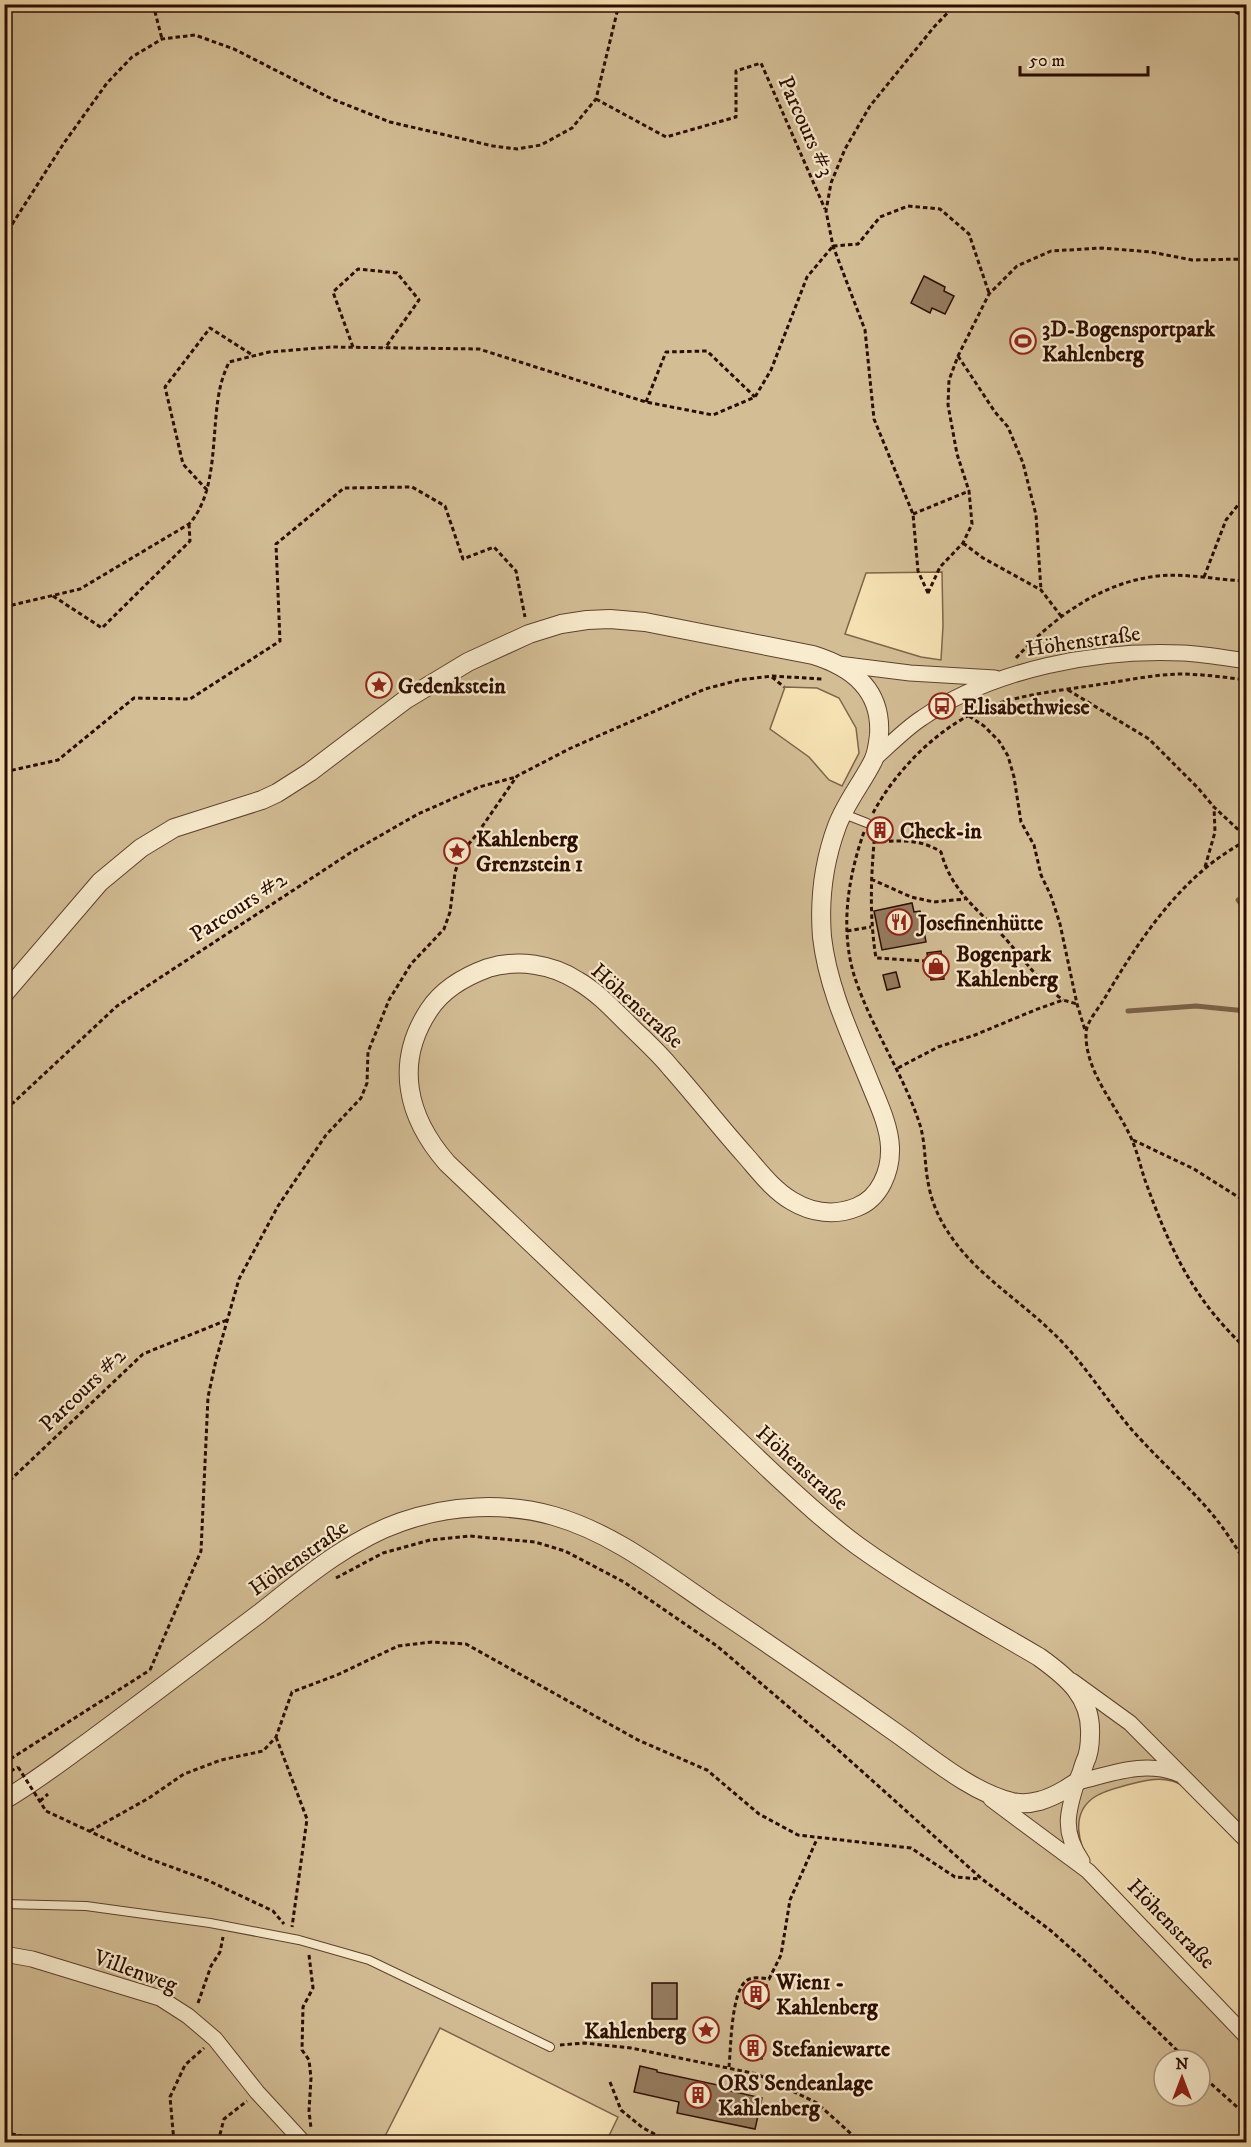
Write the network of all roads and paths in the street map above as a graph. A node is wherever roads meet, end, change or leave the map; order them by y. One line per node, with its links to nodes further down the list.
1 (153, 4): 6 (path)
2 (619, 4): 7 (path)
3 (956, 4): 8 (path)
4 (1222, 4): 5 (path)
5 (1246, 18)
6 (162, 39): 7 (path); 9 (path)
7 (597, 99): 8 (path, Parcours #3)
8 (826, 211): 10 (path)
9 (4, 237)
10 (833, 246): 12 (path); 17 (path); 22 (path)
11 (1246, 259): 12 (path)
12 (989, 294): 16 (path)
13 (353, 347): 14 (path); 14 (path); 15 (path)
14 (385, 348): 18 (path)
15 (254, 356): 19 (path); 19 (path)
16 (958, 356): 20 (path); 27 (path)
17 (755, 397): 18 (path); 18 (path)
18 (646, 402)
19 (207, 490): 23 (path)
20 (969, 491): 22 (path); 24 (path)
21 (1246, 495): 25 (path)
22 (913, 514): 24 (path)
23 (189, 524): 28 (path); 28 (path)
24 (963, 543): 27 (path)
25 (1204, 577): 26 (path); 30 (path)
26 (1246, 582)
27 (1041, 590): 30 (path)
28 (52, 595): 29 (path)
29 (4, 607)
30 (1061, 616): 35 (path)
31 (529, 634): 33 (street, Höhenstraße); 41 (path); 54 (street, Höhenstraße)
32 (1246, 661): 35 (street, Höhenstraße)
33 (838, 664): 34 (path); 35 (street, Höhenstraße); 40 (street, Höhenstraße)
34 (772, 676): 37 (path); 42 (path)
35 (998, 678): 40 (street, Höhenstraße)
36 (1246, 680): 38 (path)
37 (784, 687)
38 (1066, 690): 39 (path); 43 (path)
39 (969, 716): 45 (path); 56 (path)
40 (874, 759): 44 (street, Höhenstraße)
41 (4, 772)
42 (518, 776): 59 (path, Parcours #2); 62 (path)
43 (1214, 807): 46 (path); 48 (path)
44 (842, 813): 45 (lane); 68 (street, Höhenstraße)
45 (867, 824): 47 (path); 52 (path)
46 (1246, 839): 48 (path)
47 (874, 842): 49 (path); 50 (path)
48 (1206, 867): 57 (path)
49 (871, 879): 50 (path); 51 (path)
50 (965, 899): 55 (path)
51 (871, 927): 52 (path); 53 (path)
52 (847, 931): 58 (path)
53 (925, 961)
54 (4, 994)
55 (1063, 1000): 56 (path); 58 (path)
56 (1077, 1004): 57 (path)
57 (1085, 1030): 60 (path)
58 (897, 1068): 65 (path)
59 (4, 1107)
60 (1132, 1140): 61 (path); 63 (path)
61 (1246, 1202)
62 (227, 1320): 64 (path, Parcours #2); 67 (path)
63 (1246, 1349)
64 (4, 1486)
65 (1246, 1563)
66 (330, 1581): 83 (path)
67 (150, 1670): 69 (path); 71 (path)
68 (1059, 1672): 74 (street, Höhenstraße); 75 (street, Höhenstraße)
69 (178, 1675): 73 (street, Höhenstraße); 77 (street, Höhenstraße)
70 (276, 1737): 79 (path); 79 (path); 80 (path)
71 (4, 1763)
72 (4, 1775): 78 (path, bridge)
73 (957, 1775): 75 (street, Höhenstraße); 82 (street, Höhenstraße)
74 (1183, 1776): 75 (street, Höhenstraße); 81 (street, Höhenstraße)
75 (1077, 1782): 82 (street, Höhenstraße)
76 (49, 1793): 78 (path)
77 (4, 1800)
78 (40, 1801): 79 (path, bridge)
79 (90, 1831)
80 (817, 1838): 83 (path); 93 (path)
81 (1246, 1840)
82 (1088, 1871): 89 (street, Höhenstraße)
83 (982, 1879): 92 (path)
84 (4, 1904): 85 (lane)
85 (225, 1926): 86 (lane); 88 (path)
86 (299, 1940): 91 (lane); 99 (path)
87 (4, 1954): 88 (street, Villenweg)
88 (188, 2016): 90 (street, Villenweg)
89 (1246, 2036)
90 (215, 2040): 96 (street, Villenweg); 101 (path)
91 (550, 2047): 93 (path)
92 (1175, 2048)
93 (729, 2067): 104 (path)
94 (610, 2082): 103 (path)
95 (1212, 2084): 97 (path)
96 (257, 2092): 99 (street, Villenweg); 102 (path)
97 (1246, 2115)
98 (4, 2132): 100 (path)
99 (308, 2139)
100 (46, 2142)
101 (174, 2142)
102 (218, 2142)
103 (670, 2142)
104 (860, 2142)

